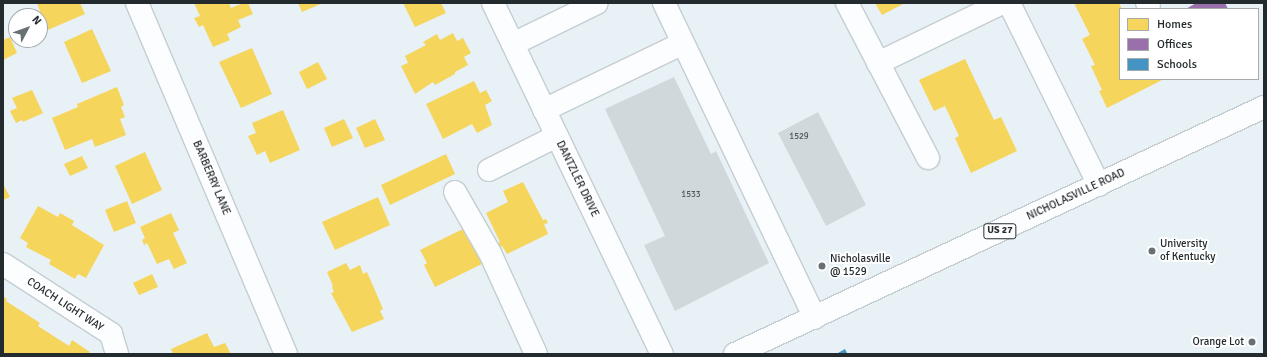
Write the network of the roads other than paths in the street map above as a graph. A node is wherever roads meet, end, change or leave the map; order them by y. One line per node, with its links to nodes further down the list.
1 (137, 3): 22 (street, BARBERRY LANE)
2 (493, 3): 9 (street, DANTZLER DRIVE)
3 (597, 3): 9 (street)
4 (664, 3): 8 (street)
5 (847, 3): 10 (street)
6 (1002, 3): 10 (street)
7 (1010, 3): 16 (street)
8 (683, 43): 12 (street); 19 (street)
9 (513, 44): 12 (street, DANTZLER DRIVE)
10 (878, 63): 14 (street)
11 (1264, 107): 16 (street, NICHOLASVILLE ROAD / US 27)
12 (544, 110): 13 (street, DANTZLER DRIVE)
13 (557, 136): 15 (street); 24 (street, DANTZLER DRIVE)
14 (928, 158)
15 (489, 170)
16 (1099, 185): 19 (street, NICHOLASVILLE ROAD / US 27)
17 (455, 192): 23 (street)
18 (3, 264): 21 (street, COACH LIGHT WAY)
19 (815, 318): 20 (street, NICHOLASVILLE ROAD / US 27)
20 (744, 352)
21 (118, 354)
22 (286, 354)
23 (536, 354)
24 (662, 354)

